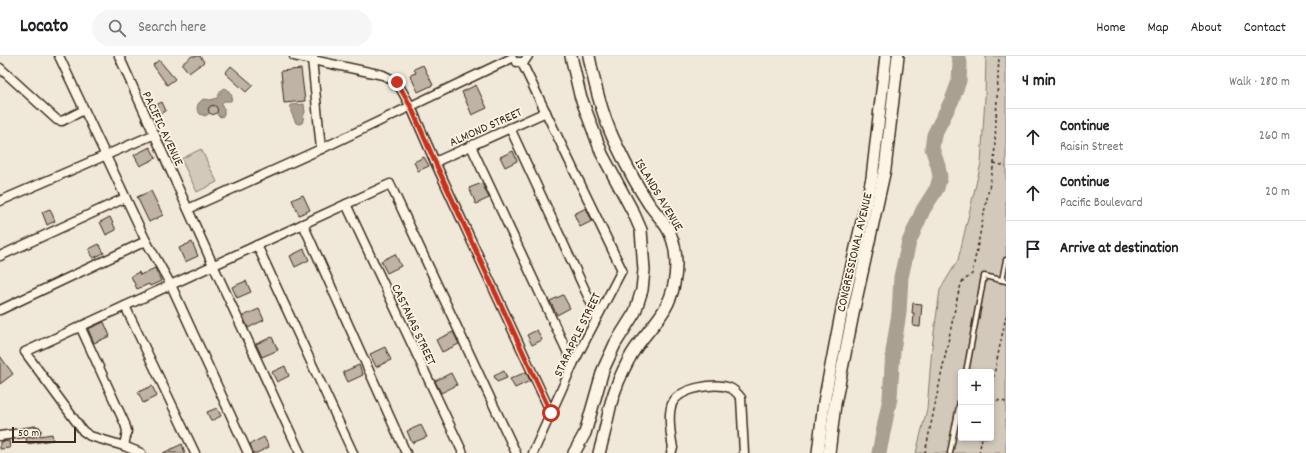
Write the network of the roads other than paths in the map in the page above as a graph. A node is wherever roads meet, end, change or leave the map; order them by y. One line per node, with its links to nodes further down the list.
1 (59, 56): 14 (street)
2 (119, 56): 17 (street, PACIFIC AVENUE)
3 (294, 56): 10 (street)
4 (528, 56): 11 (street)
5 (571, 56): 21 (street)
6 (589, 56): 19 (street, ISLANDS AVENUE)
7 (886, 56): 60 (street, CONGRESSIONAL AVENUE)
8 (898, 56): 61 (street, CONGRESSIONAL AVENUE)
9 (512, 57): 11 (street); 13 (street)
10 (313, 58): 13 (street); 20 (street)
11 (522, 63): 15 (street)
12 (0, 68): 14 (street)
13 (411, 107): 20 (street); 23 (street)
14 (84, 110): 22 (street)
15 (546, 112): 16 (street, ALMOND STREET); 38 (street, STARAPPLE STREET)
16 (510, 128): 18 (street, ALMOND STREET); 38 (street)
17 (155, 134): 22 (street); 27 (street, PACIFIC AVENUE)
18 (471, 146): 23 (street, ALMOND STREET); 40 (street)
19 (617, 147): 21 (street); 57 (street, ISLANDS AVENUE)
20 (321, 149): 27 (street)
21 (602, 154): 56 (street)
22 (106, 155): 24 (street); 25 (street)
23 (435, 162): 43 (street)
24 (125, 197): 29 (street); 31 (street)
25 (0, 201)
26 (346, 204): 28 (street); 53 (street, CASTANAS STREET); 54 (street)
27 (188, 209): 33 (street, PACIFIC AVENUE)
28 (303, 224): 30 (street); 52 (street)
29 (146, 240): 35 (street); 37 (street)
30 (257, 245): 33 (street); 51 (street)
31 (0, 256)
32 (1006, 260): 34 (lane)
33 (213, 265): 35 (street); 50 (street, PACIFIC AVENUE)
34 (1004, 281): 41 (lane)
35 (171, 285): 36 (street); 49 (street)
36 (125, 306): 39 (street); 48 (street)
37 (0, 310)
38 (597, 316): 40 (street, STARAPPLE STREET)
39 (80, 326): 46 (street); 46 (street)
40 (573, 364): 43 (street, STARAPPLE STREET)
41 (967, 369)
42 (959, 405): 62 (lane)
43 (551, 413): 55 (street, STARAPPLE STREET)
44 (36, 431): 45 (street)
45 (0, 436)
46 (124, 446): 47 (street)
47 (141, 453)
48 (195, 453)
49 (248, 453)
50 (300, 453)
51 (353, 453)
52 (406, 453)
53 (463, 453)
54 (516, 453)
55 (533, 453)
56 (574, 453)
57 (599, 453)
58 (671, 453): 59 (street)
59 (744, 453)
60 (818, 453)
61 (829, 453)
62 (950, 453)

